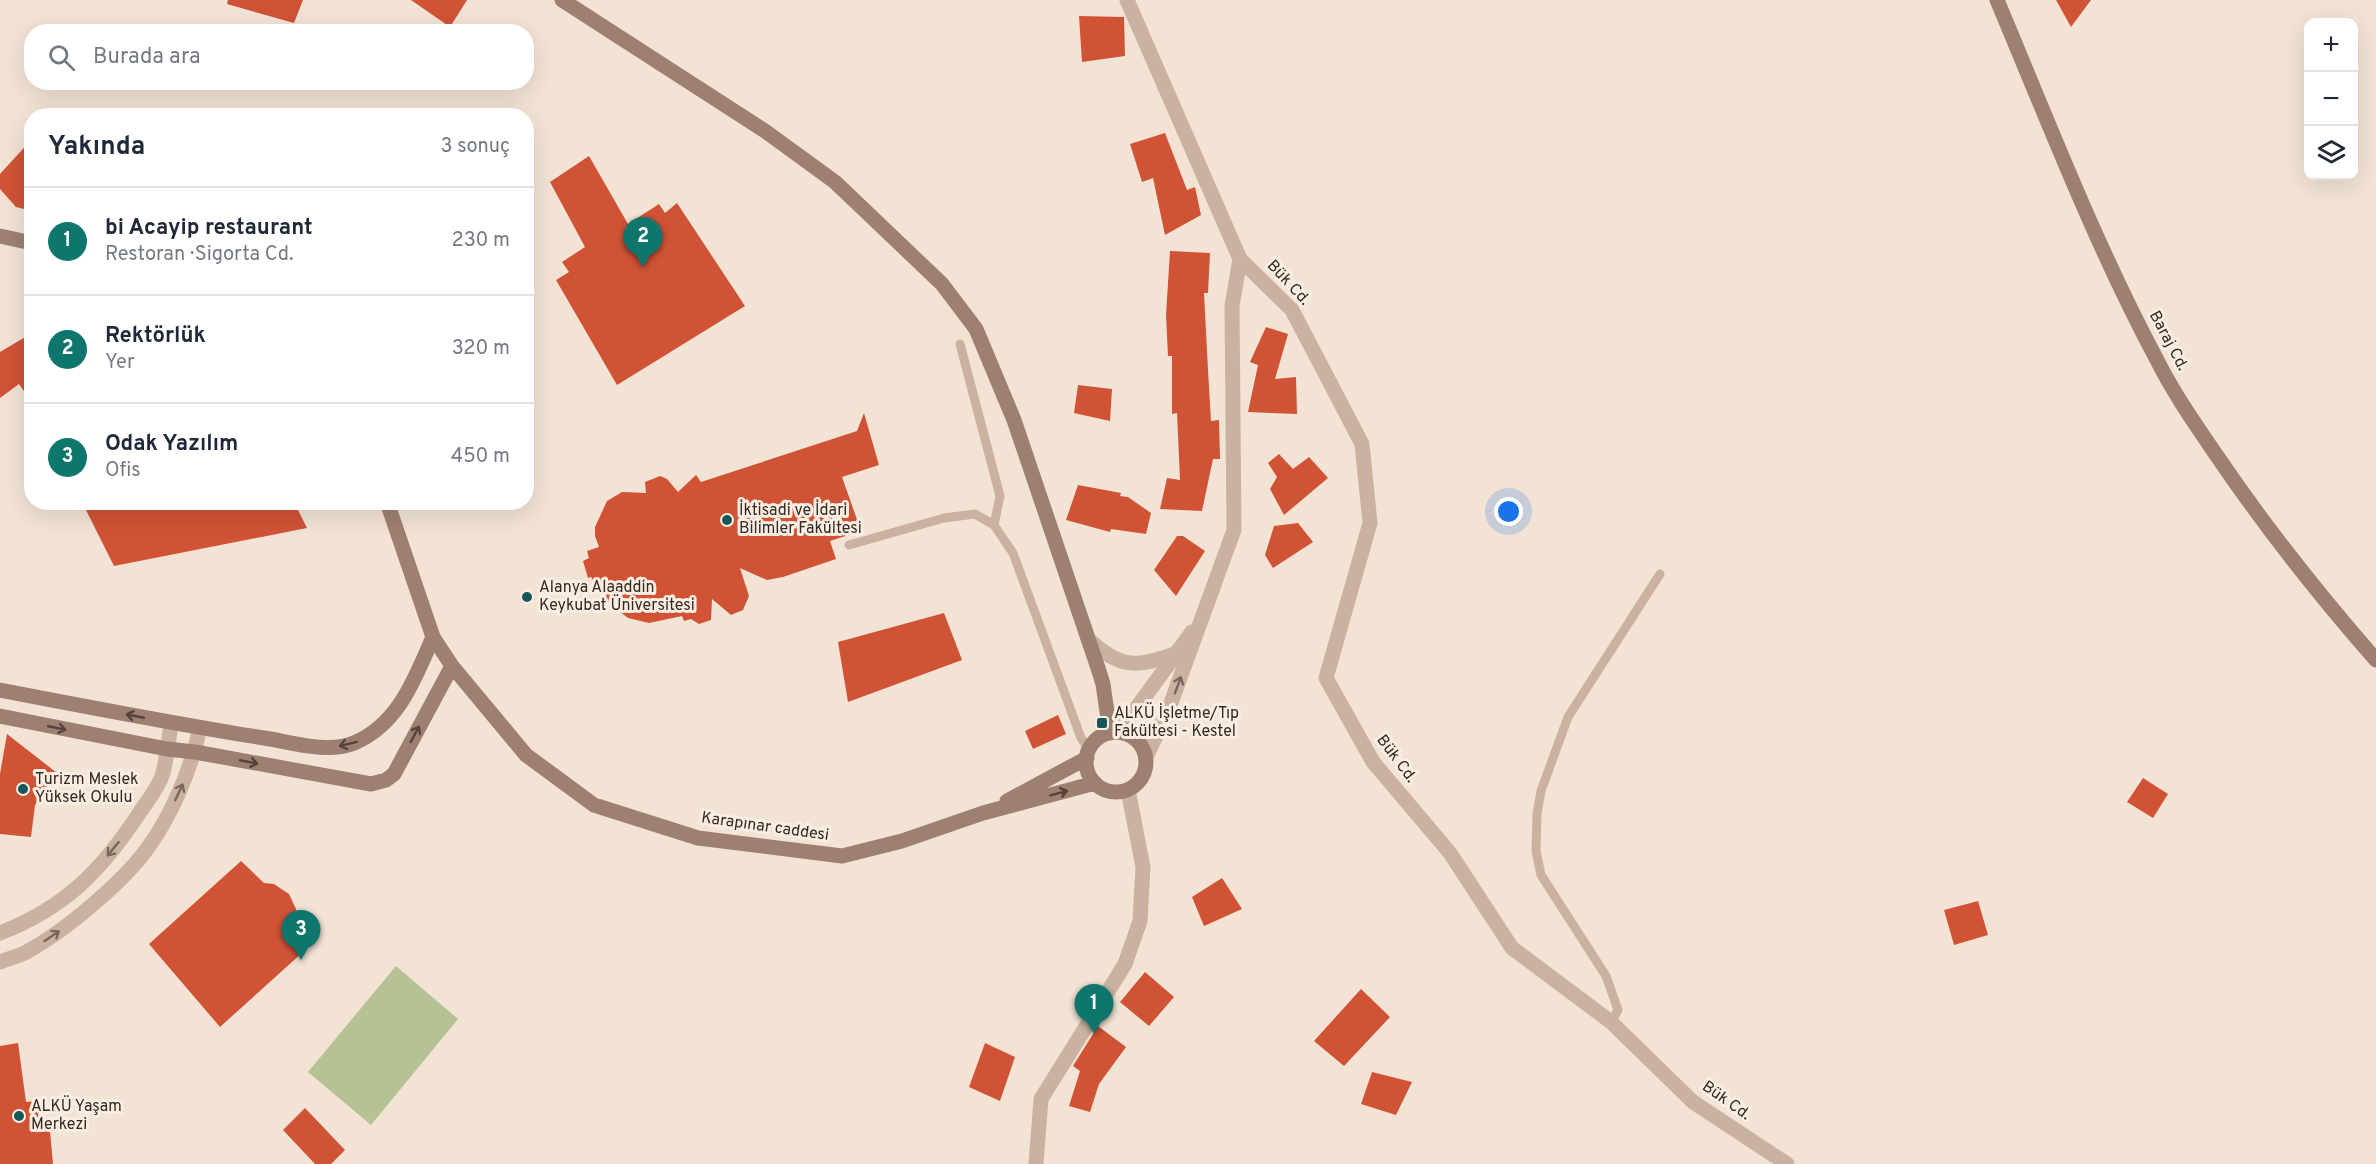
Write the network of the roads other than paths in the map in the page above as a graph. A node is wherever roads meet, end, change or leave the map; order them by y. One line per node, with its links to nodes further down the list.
1 (562, 0): 14 (street)
2 (1127, 0): 6 (street)
3 (1997, 0): 16 (street, Baraj Cd.)
4 (0, 236): 5 (street)
5 (24, 241)
6 (1240, 260): 12 (street); 31 (street, Bük Cd.)
7 (960, 344): 9 (lane)
8 (390, 510): 13 (street, Karapınar caddesi)
9 (994, 525): 10 (lane); 22 (lane)
10 (849, 545)
11 (1660, 574): 31 (lane)
12 (1204, 614): 15 (street); 25 (street, one-way to 12)
13 (433, 637): 17 (street, Karapınar caddesi); 21 (street, one-way to 21)
14 (1088, 639): 15 (street); 22 (street)
15 (1177, 653): 22 (street)
16 (2376, 660)
17 (452, 666): 24 (street, one-way to 17); 28 (street, Karapınar caddesi)
18 (0, 690): 20 (street, one-way to 18)
19 (0, 717): 23 (street, one-way to 23)
20 (171, 723): 21 (street); 23 (street)
21 (200, 728): 24 (street)
22 (1100, 742): 25 (street); 26 (street); 28 (street, Karapınar caddesi)
23 (167, 749): 24 (street); 29 (street, one-way to 29)
24 (195, 752): 30 (street, one-way to 24)
25 (1146, 757): 27 (street)
26 (1095, 783): 27 (street); 28 (street, Karapınar caddesi, one-way to 26)
27 (1128, 790): 32 (street)
28 (983, 813)
29 (0, 933)
30 (0, 962)
31 (1611, 1022): 33 (street, Bük Cd.)
32 (1036, 1164)
33 (1787, 1164)

